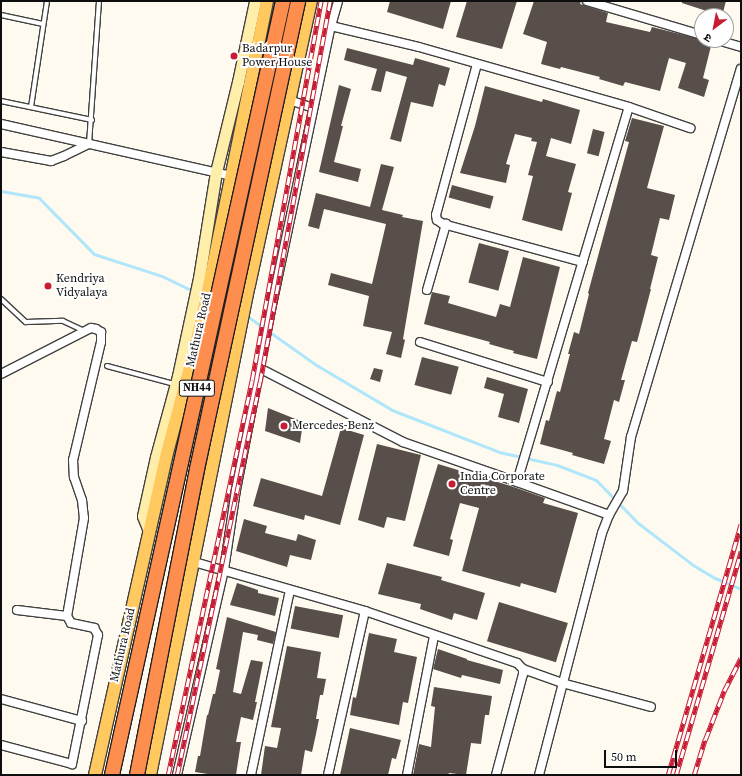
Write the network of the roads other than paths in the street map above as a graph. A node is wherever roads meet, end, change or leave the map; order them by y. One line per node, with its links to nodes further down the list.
1 (46, 1): 11 (lane)
2 (99, 1): 23 (lane)
3 (255, 1): 16 (street)
4 (268, 1): 17 (main road, Mathura Road)
5 (283, 1): 61 (highway, Mathura Road / NH44, bridge)
6 (298, 1): 62 (highway, NH44, bridge)
7 (311, 1): 19 (main road)
8 (338, 1): 12 (street)
9 (587, 1): 13 (street)
10 (1, 15): 11 (lane)
11 (43, 24): 20 (lane)
12 (331, 26): 14 (street); 22 (street)
13 (694, 34)
14 (477, 64): 21 (street); 31 (street)
15 (741, 68): 45 (street)
16 (238, 82): 17 (street); 28 (street)
17 (250, 86): 19 (main road); 29 (main road, Mathura Road)
18 (1, 100): 20 (lane)
19 (289, 100): 22 (street); 32 (main road)
20 (31, 107): 23 (lane)
21 (629, 107): 25 (street); 33 (street)
22 (313, 108): 40 (street)
23 (92, 120): 26 (lane)
24 (1, 124): 26 (street)
25 (690, 128)
26 (89, 144): 27 (street); 28 (street)
27 (1, 152)
28 (216, 172): 29 (street); 36 (street)
29 (232, 176): 30 (main road, Mathura Road)
30 (222, 224): 32 (main road); 36 (main road, Mathura Road)
31 (446, 224): 33 (street); 34 (street)
32 (259, 235): 47 (main road)
33 (583, 262): 42 (street)
34 (427, 290)
35 (1, 299): 37 (lane)
36 (202, 299): 43 (street); 46 (main road, Mathura Road)
37 (85, 331): 41 (street); 52 (street)
38 (420, 342): 42 (street)
39 (107, 366): 43 (lane)
40 (259, 368): 44 (street); 48 (street)
41 (1, 374)
42 (548, 382): 44 (street)
43 (176, 384): 46 (street)
44 (517, 482): 45 (street)
45 (609, 515): 55 (street)
46 (149, 531): 60 (main road, Mathura Road)
47 (194, 562): 48 (street); 63 (main road)
48 (224, 570): 49 (street); 64 (street)
49 (290, 590): 51 (street); 65 (street)
50 (18, 610): 52 (street)
51 (365, 612): 53 (street); 66 (street)
52 (68, 616): 58 (street)
53 (434, 636): 54 (street); 67 (street)
54 (524, 669): 55 (street); 68 (street)
55 (562, 683): 57 (street); 69 (street)
56 (1, 699): 58 (street)
57 (651, 707)
58 (82, 721): 59 (street)
59 (1, 745)
60 (95, 775)
61 (112, 775)
62 (137, 775)
63 (150, 775)
64 (177, 775)
65 (251, 775)
66 (328, 775)
67 (407, 775)
68 (496, 775)
69 (539, 775)

